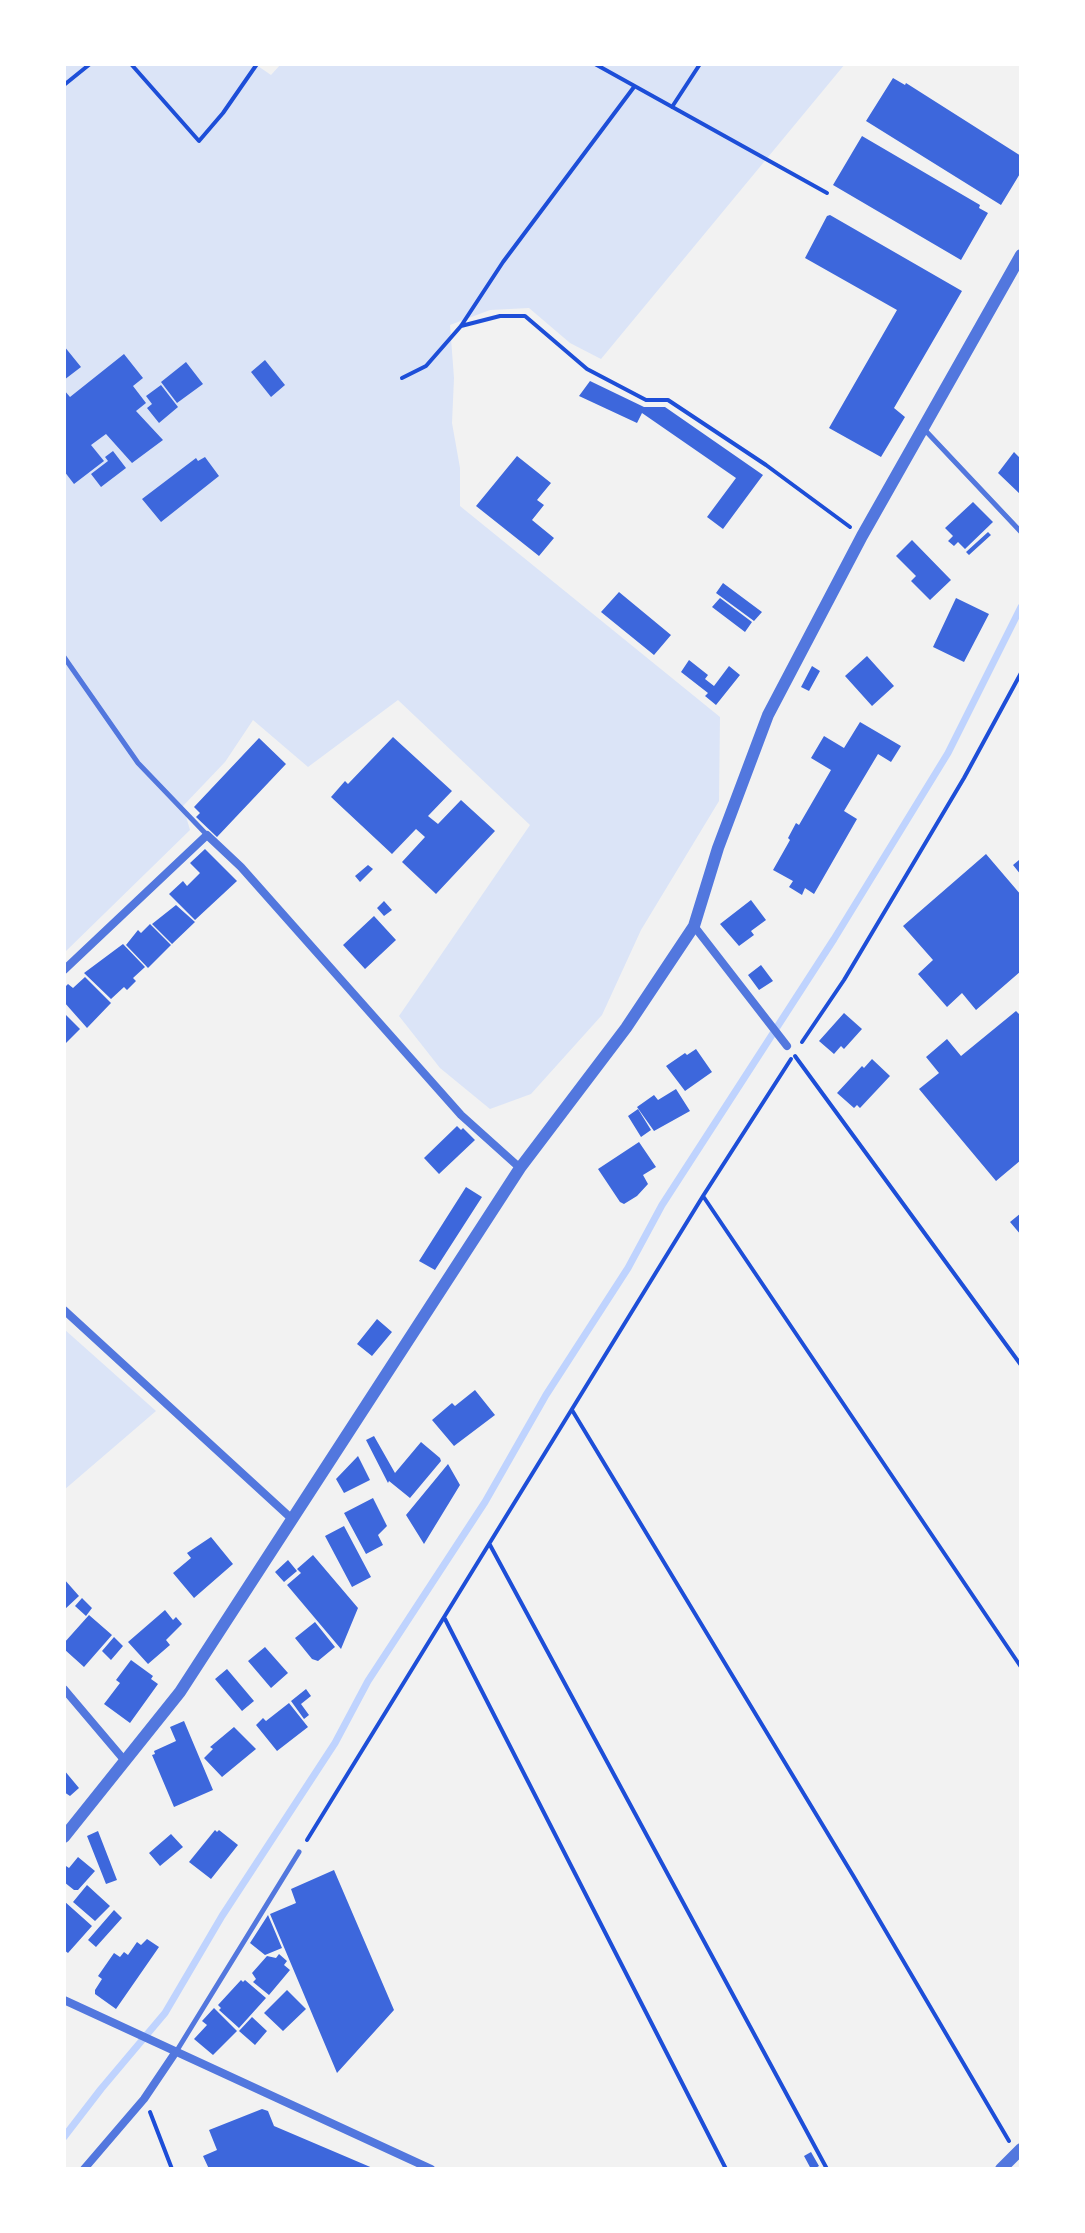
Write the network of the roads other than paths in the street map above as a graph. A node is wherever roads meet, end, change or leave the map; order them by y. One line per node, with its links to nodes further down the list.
1 (1021, 255): 2 (street)
2 (922, 427): 3 (lane); 6 (street)
3 (1021, 532)
4 (64, 657): 5 (lane)
5 (207, 835): 7 (street); 9 (street)
6 (694, 926): 8 (street); 9 (street)
7 (64, 970)
8 (787, 1046)
9 (520, 1168): 11 (street)
10 (64, 1310): 11 (street)
11 (292, 1519): 13 (street)
12 (64, 1689): 13 (street)
13 (125, 1761): 14 (street)
14 (65, 1833)
15 (299, 1852): 17 (lane)
16 (64, 2000): 17 (street)
17 (171, 2051): 19 (street); 20 (street)
18 (1020, 2150): 21 (street)
19 (84, 2169)
20 (431, 2169)
21 (1001, 2169)

